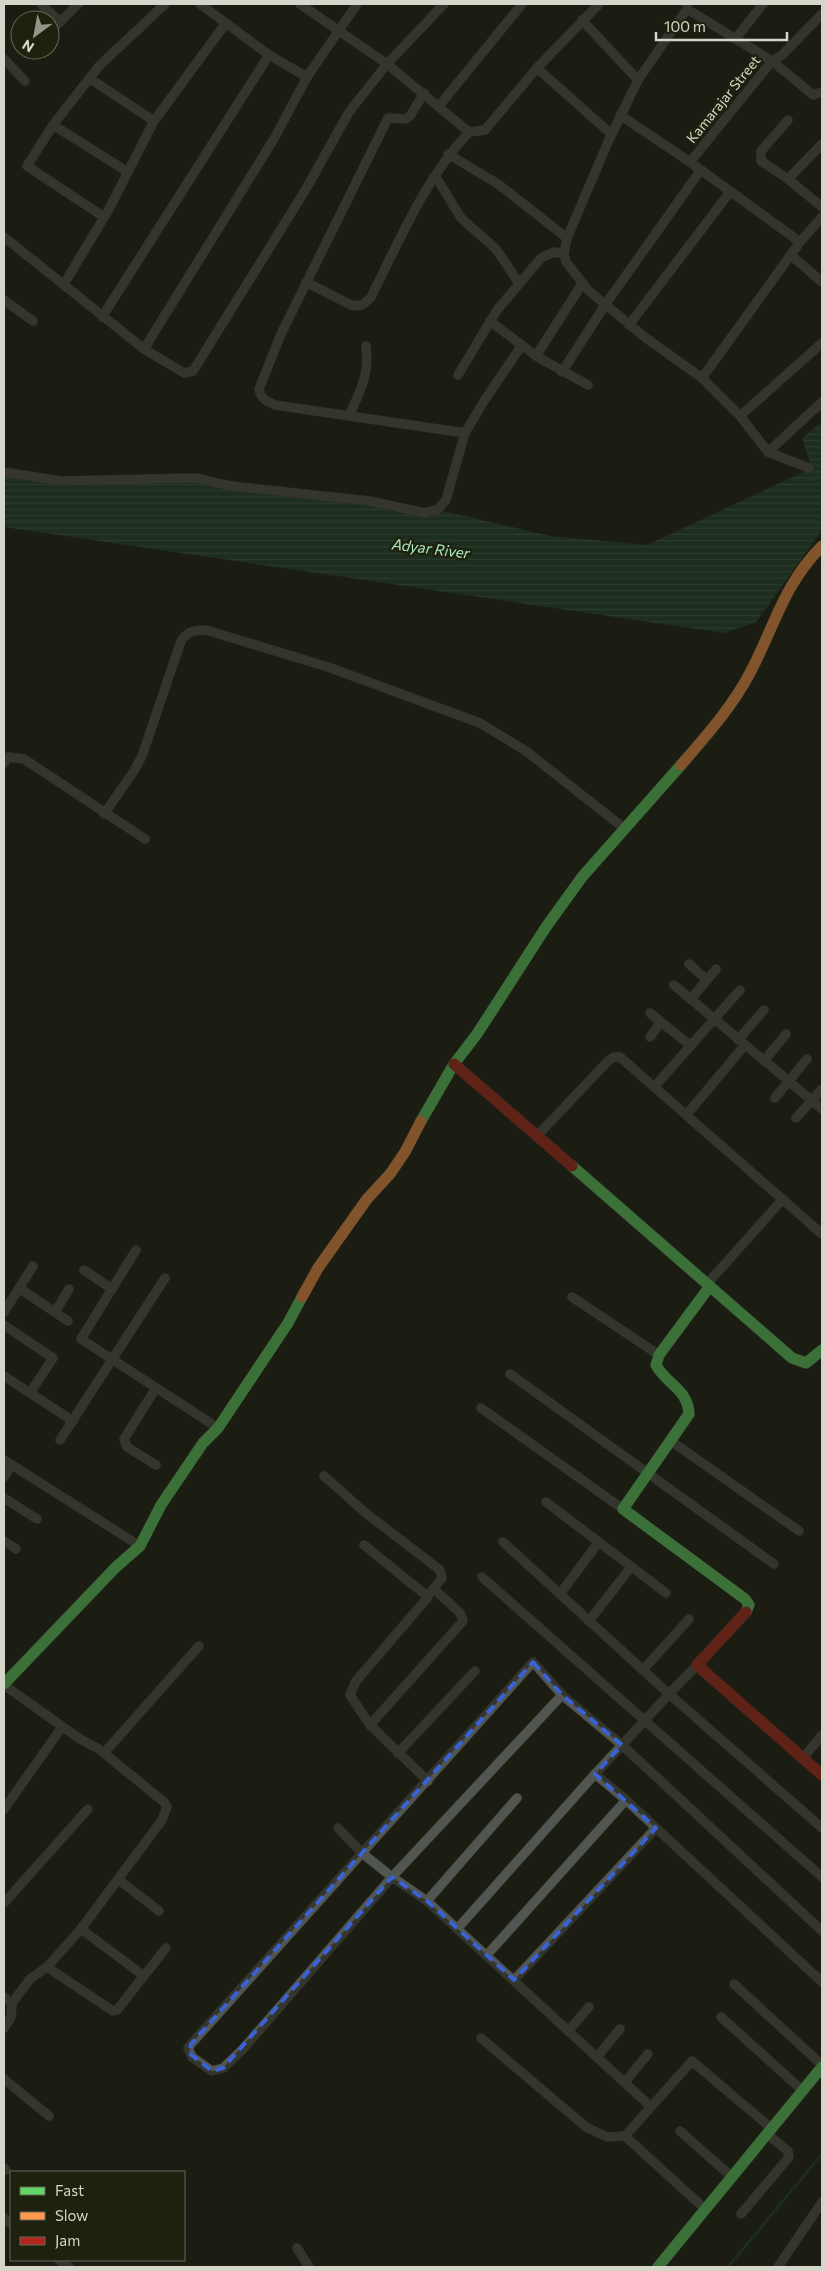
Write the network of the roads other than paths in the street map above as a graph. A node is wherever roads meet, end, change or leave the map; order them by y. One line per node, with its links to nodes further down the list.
1 (78, 4): 13 (street)
2 (166, 4): 23 (street)
3 (200, 4): 14 (street)
4 (300, 4): 15 (street)
5 (357, 4): 15 (street)
6 (444, 4): 20 (street)
7 (522, 4): 28 (street)
8 (599, 4): 12 (street)
9 (763, 4): 16 (street)
10 (687, 6): 16 (street); 24 (street)
11 (822, 14): 19 (street, Kamarajar Street)
12 (582, 20): 21 (street); 24 (street)
13 (60, 22)
14 (226, 23): 17 (street); 31 (street)
15 (338, 31): 20 (street); 22 (street)
16 (736, 38): 19 (street)
17 (269, 55): 22 (street); 60 (street)
18 (4, 58): 25 (street)
19 (772, 61): 26 (street); 37 (street, Kamarajar Street)
20 (387, 64): 27 (street); 67 (street)
21 (537, 68): 33 (street); 34 (street)
22 (307, 77): 67 (street)
23 (88, 78): 31 (street); 32 (street)
24 (638, 80): 29 (street)
25 (25, 82)
26 (822, 92)
27 (424, 93): 28 (street); 53 (street)
28 (439, 106): 33 (street)
29 (620, 115): 34 (street); 37 (street)
30 (788, 120): 41 (street)
31 (154, 121): 39 (street)
32 (53, 125): 39 (street); 44 (street)
33 (469, 132): 36 (street)
34 (611, 134): 49 (street)
35 (822, 144): 41 (street)
36 (448, 154): 40 (street); 49 (street)
37 (690, 162): 38 (street)
38 (700, 170): 42 (street); 59 (street)
39 (128, 172): 44 (street)
40 (436, 177): 53 (street); 55 (street)
41 (788, 179): 43 (street)
42 (730, 192): 50 (street); 63 (street)
43 (822, 207)
44 (104, 217): 56 (street)
45 (822, 217): 46 (street)
46 (815, 225): 47 (street); 50 (street)
47 (822, 232)
48 (4, 237): 56 (street)
49 (567, 238): 51 (street)
50 (800, 242): 52 (street)
51 (564, 254): 55 (street); 57 (street)
52 (792, 256): 54 (street); 71 (street)
53 (306, 282): 74 (street)
54 (822, 282)
55 (519, 283): 62 (street)
56 (64, 284): 60 (street)
57 (582, 284): 59 (street); 68 (street)
58 (4, 300): 61 (street)
59 (605, 305): 63 (street); 69 (street)
60 (102, 316): 67 (street)
61 (33, 321)
62 (490, 321): 65 (street); 70 (street)
63 (630, 325): 71 (street)
64 (822, 344): 75 (street)
65 (522, 345): 68 (street); 76 (street)
66 (366, 346): 74 (street)
67 (144, 350)
68 (536, 356): 69 (street)
69 (562, 372): 72 (street)
70 (458, 375)
71 (702, 378): 75 (street)
72 (588, 385)
73 (822, 402): 77 (street)
74 (349, 416): 76 (street)
75 (740, 416): 77 (street)
76 (465, 433): 79 (street)
77 (768, 452): 78 (street)
78 (809, 468)
79 (4, 472)
80 (822, 546): 83 (street)
81 (4, 763): 82 (street)
82 (104, 814): 83 (street); 84 (street)
83 (625, 829): 101 (street)
84 (145, 839)
85 (689, 964): 87 (street)
86 (716, 969): 87 (street)
87 (707, 980): 90 (street)
88 (674, 985): 90 (street)
89 (740, 990): 93 (street)
90 (690, 999): 93 (street)
91 (764, 1010): 97 (street)
92 (650, 1013): 94 (street)
93 (714, 1019): 97 (street); 98 (street)
94 (662, 1022): 96 (street); 98 (street)
95 (786, 1034): 100 (street)
96 (650, 1037)
97 (741, 1043): 100 (street); 108 (street)
98 (690, 1046): 103 (street)
99 (806, 1058): 102 (street)
100 (764, 1061): 102 (street)
101 (454, 1064): 110 (street); 135 (street)
102 (788, 1082): 105 (street); 106 (street)
103 (655, 1086): 108 (street); 110 (street)
104 (822, 1090): 106 (street)
105 (775, 1098)
106 (812, 1101): 107 (street); 109 (street)
107 (822, 1109)
108 (687, 1114): 111 (street)
109 (796, 1118)
110 (537, 1136): 117 (street)
111 (784, 1199): 112 (street); 117 (street)
112 (822, 1234)
113 (136, 1250): 120 (street)
114 (33, 1266): 118 (street)
115 (84, 1270): 120 (street)
116 (164, 1278): 128 (street)
117 (708, 1285): 126 (street); 127 (street)
118 (19, 1288): 122 (street); 123 (street)
119 (70, 1289): 123 (street)
120 (112, 1289): 128 (street)
121 (572, 1297): 127 (street)
122 (4, 1312)
123 (55, 1312): 124 (street)
124 (68, 1321)
125 (4, 1325): 132 (street)
126 (822, 1350)
127 (659, 1355): 137 (street)
128 (112, 1360): 131 (street); 134 (street)
129 (510, 1374): 140 (street)
130 (4, 1376): 132 (street)
131 (156, 1388): 135 (street); 139 (street)
132 (30, 1393): 134 (street)
133 (481, 1408): 145 (street)
134 (73, 1421): 136 (street)
135 (218, 1428): 152 (street)
136 (60, 1440)
137 (672, 1441): 140 (street); 147 (street)
138 (8, 1462): 142 (street); 152 (street)
139 (156, 1465)
140 (648, 1474): 145 (street); 154 (street)
141 (324, 1476): 157 (street)
142 (4, 1478)
143 (4, 1498): 146 (street)
144 (546, 1502): 150 (street)
145 (623, 1509): 164 (street)
146 (37, 1519)
147 (799, 1531)
148 (4, 1541): 153 (street)
149 (503, 1542): 159 (street)
150 (598, 1543): 155 (street); 159 (street)
151 (364, 1545): 160 (street)
152 (140, 1546): 167 (street)
153 (16, 1548)
154 (774, 1564)
155 (631, 1567): 158 (street); 162 (street)
156 (482, 1577): 170 (street)
157 (434, 1589): 160 (street); 171 (street)
158 (666, 1593)
159 (560, 1594): 162 (street)
160 (428, 1597): 171 (street)
161 (689, 1619): 165 (street)
162 (589, 1621): 165 (street)
163 (199, 1646): 175 (street)
164 (697, 1665): 168 (street); 177 (street)
165 (643, 1670): 168 (street)
166 (475, 1671): 176 (street)
167 (4, 1685): 172 (street)
168 (669, 1694): 170 (street); 187 (street)
169 (562, 1695): 174 (street); 180 (street); 189 (street)
170 (644, 1720): 174 (street); 190 (street)
171 (370, 1726): 176 (street)
172 (62, 1727): 175 (street); 183 (street)
173 (822, 1735): 177 (street)
174 (622, 1745): 178 (street); 197 (street)
175 (104, 1753): 191 (street)
176 (398, 1753): 180 (street)
177 (803, 1758): 179 (street)
178 (595, 1774): 182 (street); 196 (street)
179 (822, 1775)
180 (428, 1781): 188 (street)
181 (517, 1798): 192 (street)
182 (626, 1800): 186 (street); 199 (street)
183 (4, 1809)
184 (88, 1809): 193 (street)
185 (338, 1828): 188 (street)
186 (656, 1828): 202 (street); 203 (street)
187 (822, 1828)
188 (362, 1853): 189 (street); 189 (street)
189 (392, 1877): 192 (street)
190 (822, 1877)
191 (118, 1879): 194 (street); 195 (street)
192 (427, 1901): 196 (street)
193 (4, 1902)
194 (159, 1911)
195 (81, 1929): 200 (street); 201 (street)
196 (457, 1929): 199 (street)
197 (822, 1931)
198 (166, 1948): 201 (street)
199 (486, 1956): 202 (street)
200 (47, 1967): 201 (street); 206 (street)
201 (144, 1976)
202 (514, 1980): 211 (street)
203 (822, 1982)
204 (734, 1984): 215 (street)
205 (4, 1997): 206 (street)
206 (12, 2003): 209 (street)
207 (589, 2007): 211 (street)
208 (720, 2017): 218 (street)
209 (4, 2028)
210 (620, 2029): 214 (street)
211 (568, 2030): 214 (street)
212 (481, 2038): 223 (street)
213 (648, 2054): 217 (street)
214 (597, 2057): 217 (street)
215 (822, 2066): 218 (street)
216 (4, 2079): 220 (street)
217 (625, 2082): 219 (street)
218 (802, 2091): 221 (street)
219 (650, 2106): 221 (street); 223 (street)
220 (49, 2116)
221 (769, 2131): 224 (street); 227 (street)
222 (680, 2132): 224 (street)
223 (625, 2136): 226 (street)
224 (732, 2177): 226 (street)
225 (822, 2202): 231 (street)
226 (706, 2209): 230 (street)
227 (741, 2214)
228 (297, 2248): 229 (street)
229 (309, 2267)
230 (658, 2267)
231 (778, 2267)

